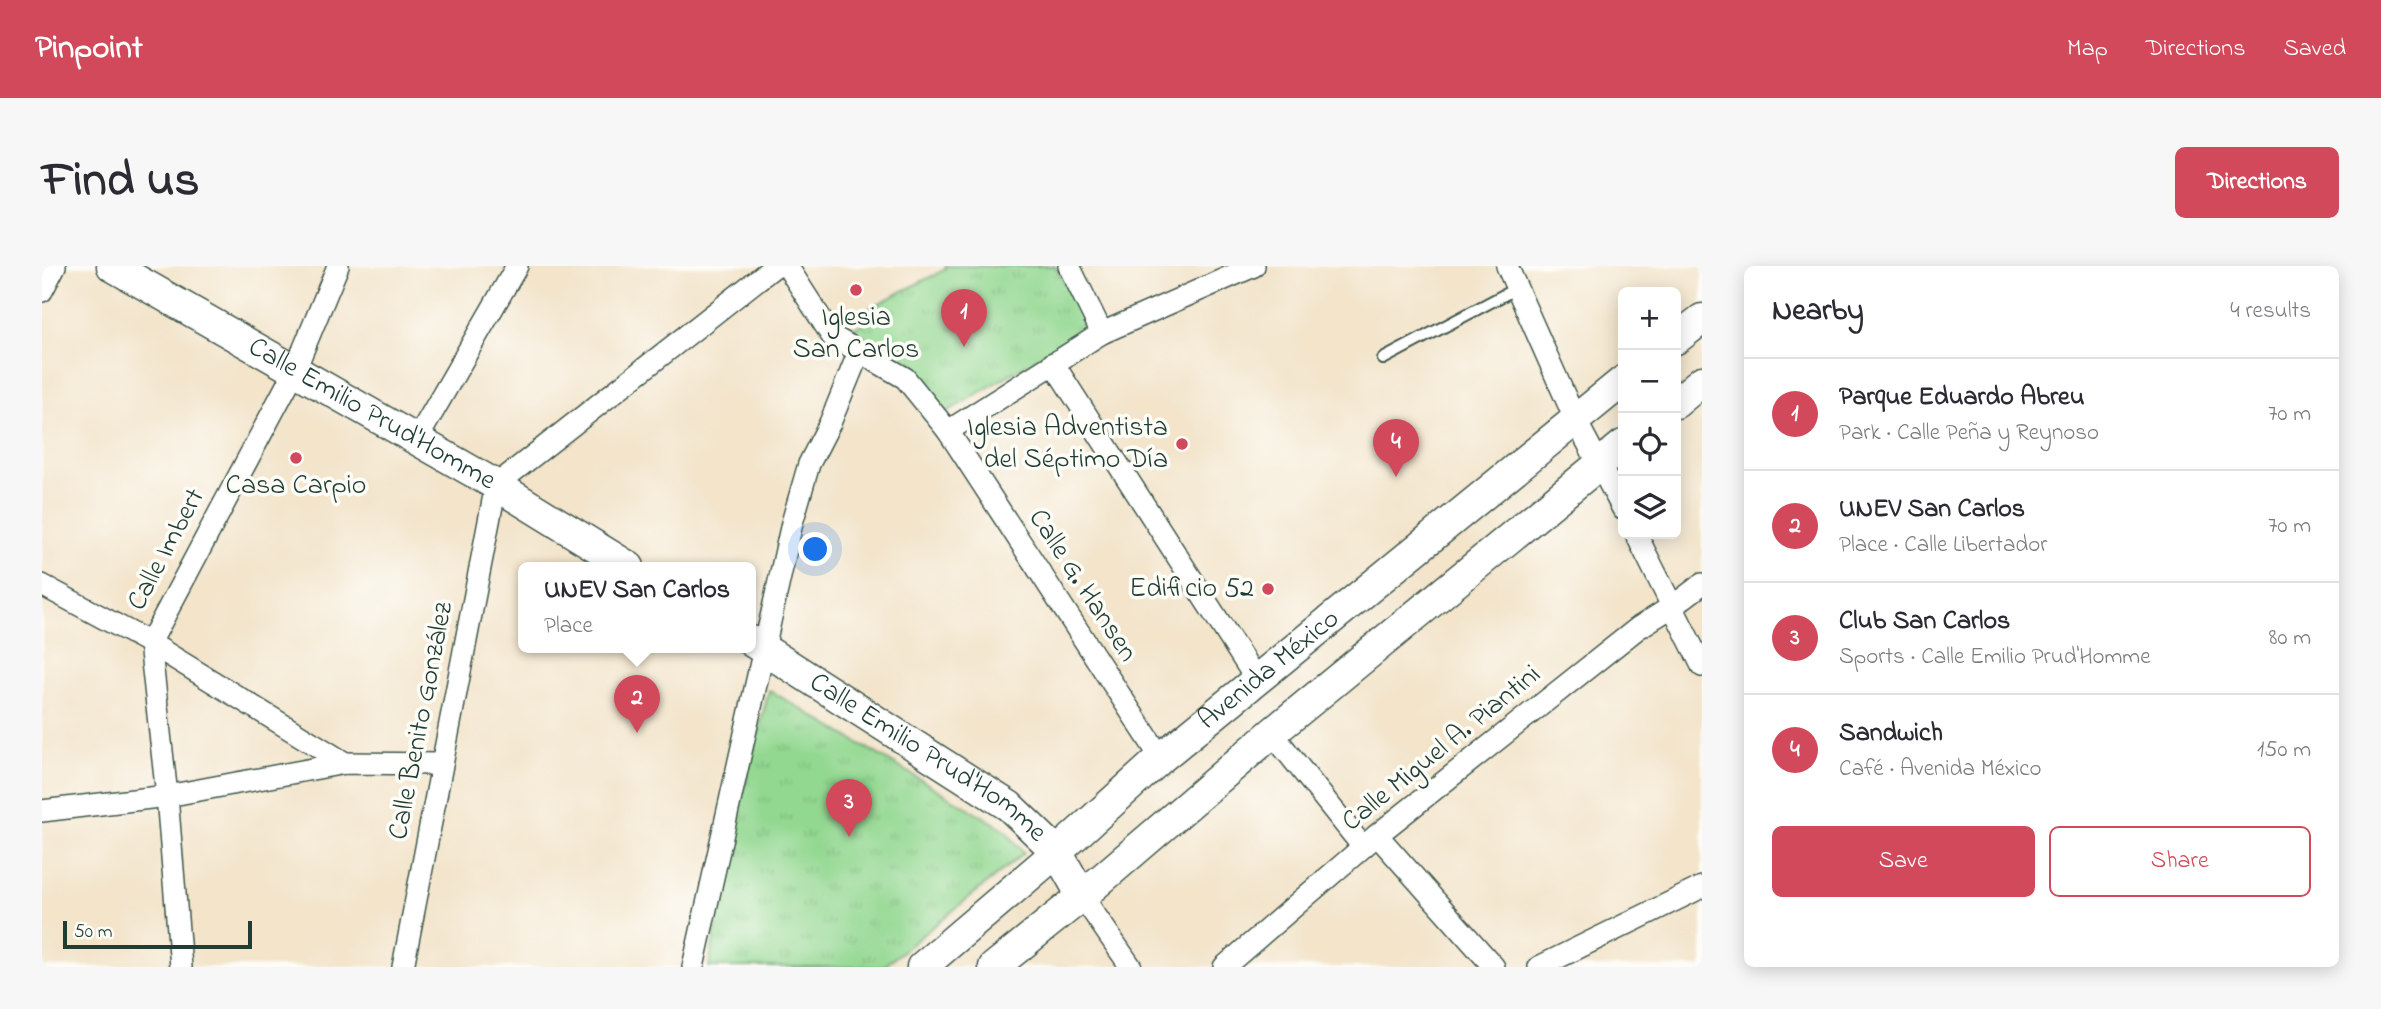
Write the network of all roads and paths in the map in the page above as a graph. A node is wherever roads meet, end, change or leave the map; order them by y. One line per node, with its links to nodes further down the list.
1 (55, 266): 11 (street)
2 (112, 266): 18 (main road, Calle Emilio Prud'Homme)
3 (338, 266): 18 (street, Calle Imbert)
4 (517, 266): 24 (street)
5 (775, 266): 27 (street)
6 (787, 266): 15 (street, Calle G. Hansen)
7 (1069, 266): 13 (street)
8 (1254, 266): 13 (street)
9 (1507, 266): 10 (street)
10 (1517, 288): 16 (lane); 22 (street)
11 (42, 291)
12 (1702, 318): 14 (main road)
13 (1102, 333): 17 (street)
14 (1681, 335)
15 (859, 352): 23 (street, Calle G. Hansen); 35 (street)
16 (1383, 359)
17 (1054, 363): 23 (street); 38 (street)
18 (294, 372): 24 (main road, Calle Emilio Prud'Homme); 34 (street, Calle Imbert)
19 (1702, 381): 21 (main road)
20 (1618, 385): 22 (main road, Avenida México)
21 (1681, 398)
22 (1575, 419): 26 (street); 38 (main road, Avenida México)
23 (948, 431): 40 (street, Calle G. Hansen)
24 (416, 441): 27 (main road, Calle Emilio Prud'Homme)
25 (1618, 449): 26 (main road, Avenida México)
26 (1600, 464): 28 (street); 39 (main road, Avenida México)
27 (496, 485): 30 (main road, Calle Emilio Prud'Homme); 42 (street, Calle Benito González)
28 (1618, 499)
29 (1639, 539): 33 (street)
30 (621, 562)
31 (1702, 584): 33 (street, Calle Miguel A. Piantini)
32 (42, 585): 34 (street)
33 (1674, 606): 37 (street); 45 (street, Calle Miguel A. Piantini)
34 (150, 643): 41 (street); 43 (street, Calle Imbert)
35 (757, 645): 46 (main road, Calle Emilio Prud'Homme)
36 (755, 653): 51 (street)
37 (1702, 666)
38 (1256, 679): 40 (main road, Avenida México)
39 (1272, 733): 45 (street); 48 (main road, Avenida México)
40 (1161, 758): 46 (main road, Avenida México)
41 (345, 763): 42 (street); 43 (street)
42 (442, 764): 50 (street, Calle Benito González)
43 (167, 796): 44 (street); 49 (street, Calle Imbert)
44 (42, 811)
45 (1370, 841): 55 (street, Calle Miguel A. Piantini); 56 (street)
46 (1057, 852): 48 (main road, Calle Emilio Prud'Homme); 52 (main road, Avenida México)
47 (1702, 887): 57 (street)
48 (1082, 896): 53 (main road, Avenida México); 54 (street)
49 (181, 967)
50 (403, 967)
51 (692, 967)
52 (922, 967)
53 (994, 967)
54 (1131, 967)
55 (1224, 967)
56 (1494, 967)
57 (1539, 967)

